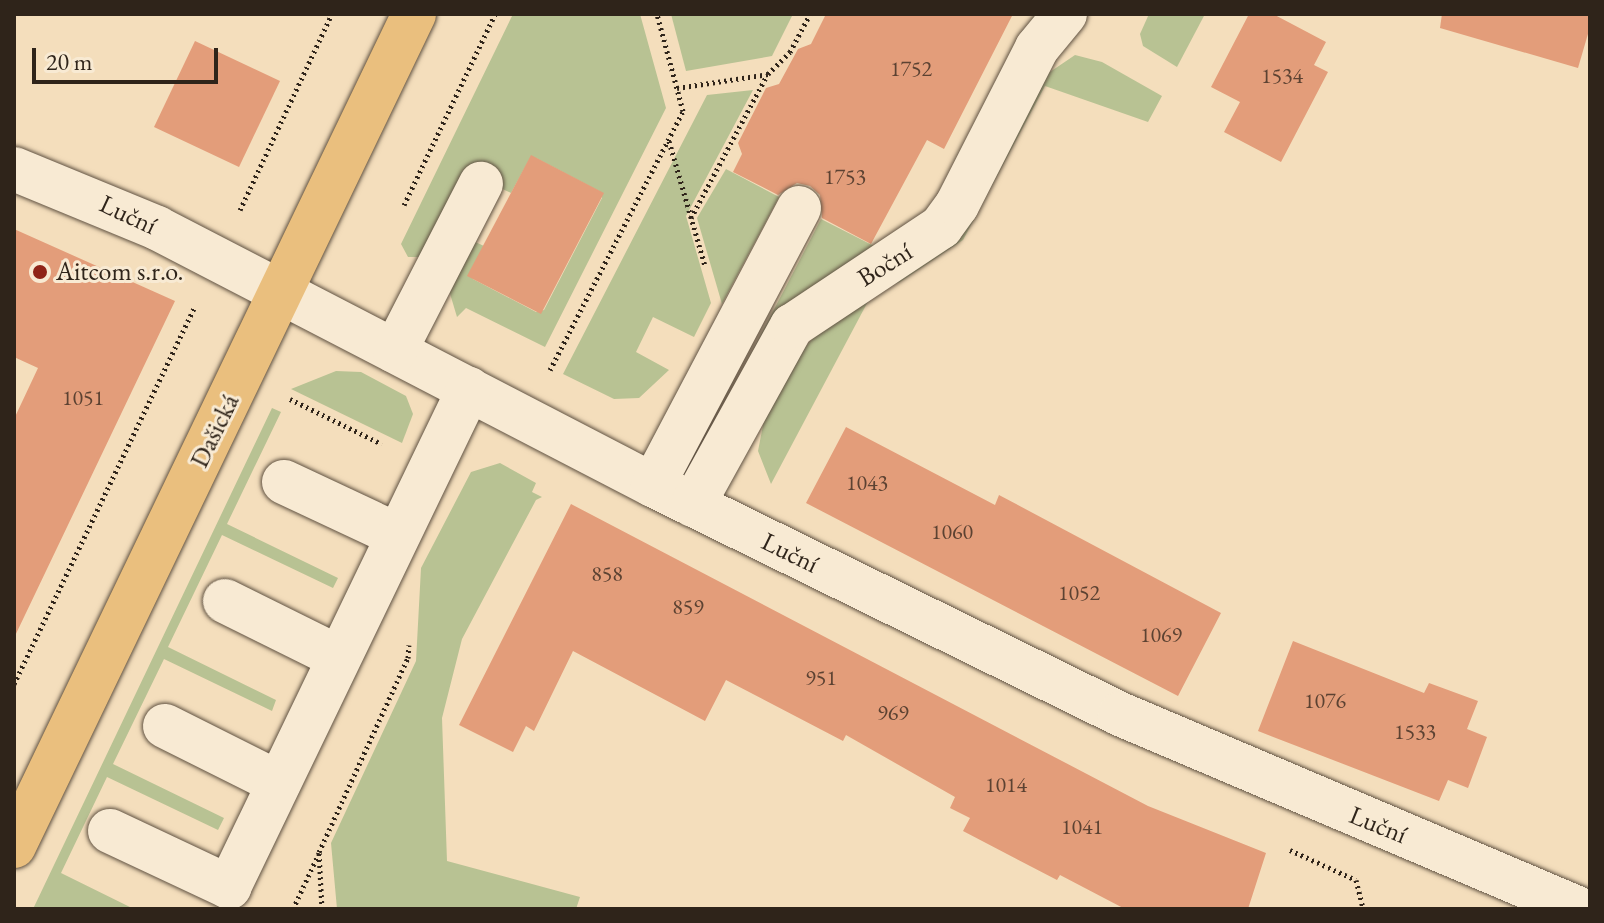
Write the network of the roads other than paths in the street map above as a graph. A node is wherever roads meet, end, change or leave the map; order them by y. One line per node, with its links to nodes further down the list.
1 (414, 14): 6 (main road, Dašická)
2 (1065, 14): 11 (street, Boční)
3 (14, 169): 6 (street, Luční)
4 (481, 184): 7 (street)
5 (799, 208): 10 (street)
6 (283, 292): 7 (street, Luční); 18 (main road, Dašická)
7 (395, 351): 8 (street, Luční)
8 (469, 389): 10 (street, Luční); 12 (street)
9 (284, 482): 12 (street)
10 (653, 485): 11 (street, Luční)
11 (693, 505): 19 (street, Luční)
12 (397, 535): 14 (street)
13 (225, 601): 14 (street)
14 (338, 657): 16 (street)
15 (165, 726): 16 (street)
16 (279, 783): 17 (street)
17 (110, 831)
18 (14, 846)
19 (1580, 909)

